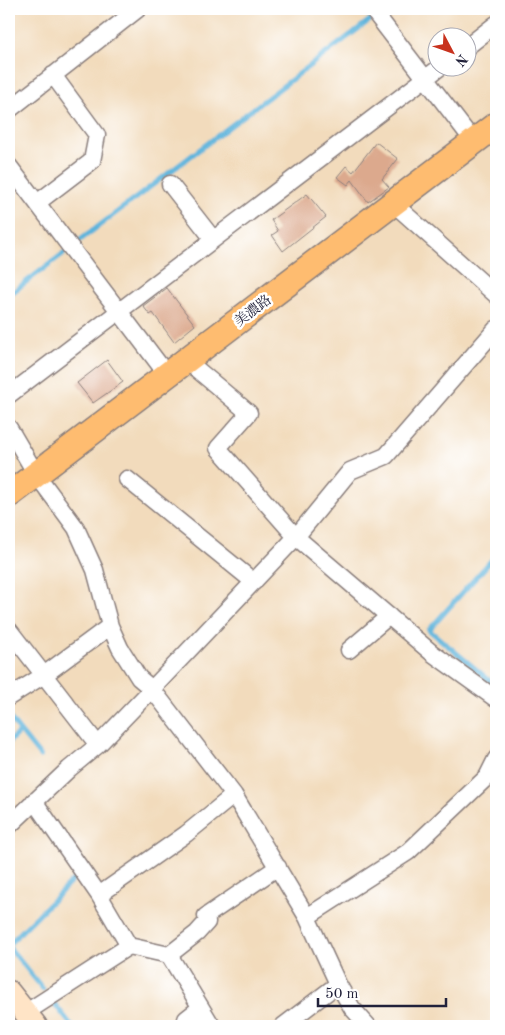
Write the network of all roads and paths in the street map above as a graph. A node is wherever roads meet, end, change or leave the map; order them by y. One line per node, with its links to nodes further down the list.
1 (138, 9): 5 (street)
2 (372, 9): 7 (street)
3 (496, 24): 4 (street)
4 (478, 38)
5 (53, 75): 8 (street); 13 (street)
6 (428, 76): 7 (street)
7 (425, 78): 10 (street); 15 (street)
8 (9, 110)
9 (496, 125): 10 (main road, 美濃路)
10 (474, 142): 14 (main road, 美濃路)
11 (9, 166): 13 (street)
12 (170, 184): 15 (street)
13 (37, 203): 17 (street)
14 (394, 204): 16 (street); 19 (main road, 美濃路)
15 (212, 239): 17 (street)
16 (496, 295)
17 (118, 311): 20 (street); 21 (street)
18 (496, 329): 26 (street)
19 (187, 361): 20 (main road, 美濃路); 26 (street)
20 (168, 376): 23 (main road, 美濃路)
21 (9, 395)
22 (9, 428): 23 (street)
23 (36, 474): 25 (main road, 美濃路); 29 (street)
24 (127, 479): 27 (street)
25 (9, 495)
26 (296, 537): 27 (street); 28 (street)
27 (254, 582): 33 (street)
28 (389, 616): 31 (street); 35 (street)
29 (110, 626): 32 (street); 33 (street)
30 (9, 630): 32 (street)
31 (349, 650)
32 (44, 675): 34 (street); 36 (street)
33 (152, 689): 36 (street); 38 (street)
34 (9, 697)
35 (496, 699)
36 (98, 745): 39 (street)
37 (496, 759): 43 (street)
38 (234, 795): 41 (street); 42 (street)
39 (34, 801): 40 (street); 42 (street)
40 (9, 826)
41 (278, 867): 43 (street); 45 (street)
42 (99, 895): 44 (street)
43 (307, 917): 46 (street)
44 (129, 946): 45 (street); 49 (street)
45 (169, 955): 48 (street)
46 (338, 984): 51 (street); 53 (street)
47 (9, 992): 49 (main road)
48 (200, 1008): 50 (street); 52 (street)
49 (31, 1019)
50 (186, 1019)
51 (365, 1025)
52 (212, 1026)
53 (283, 1026)

